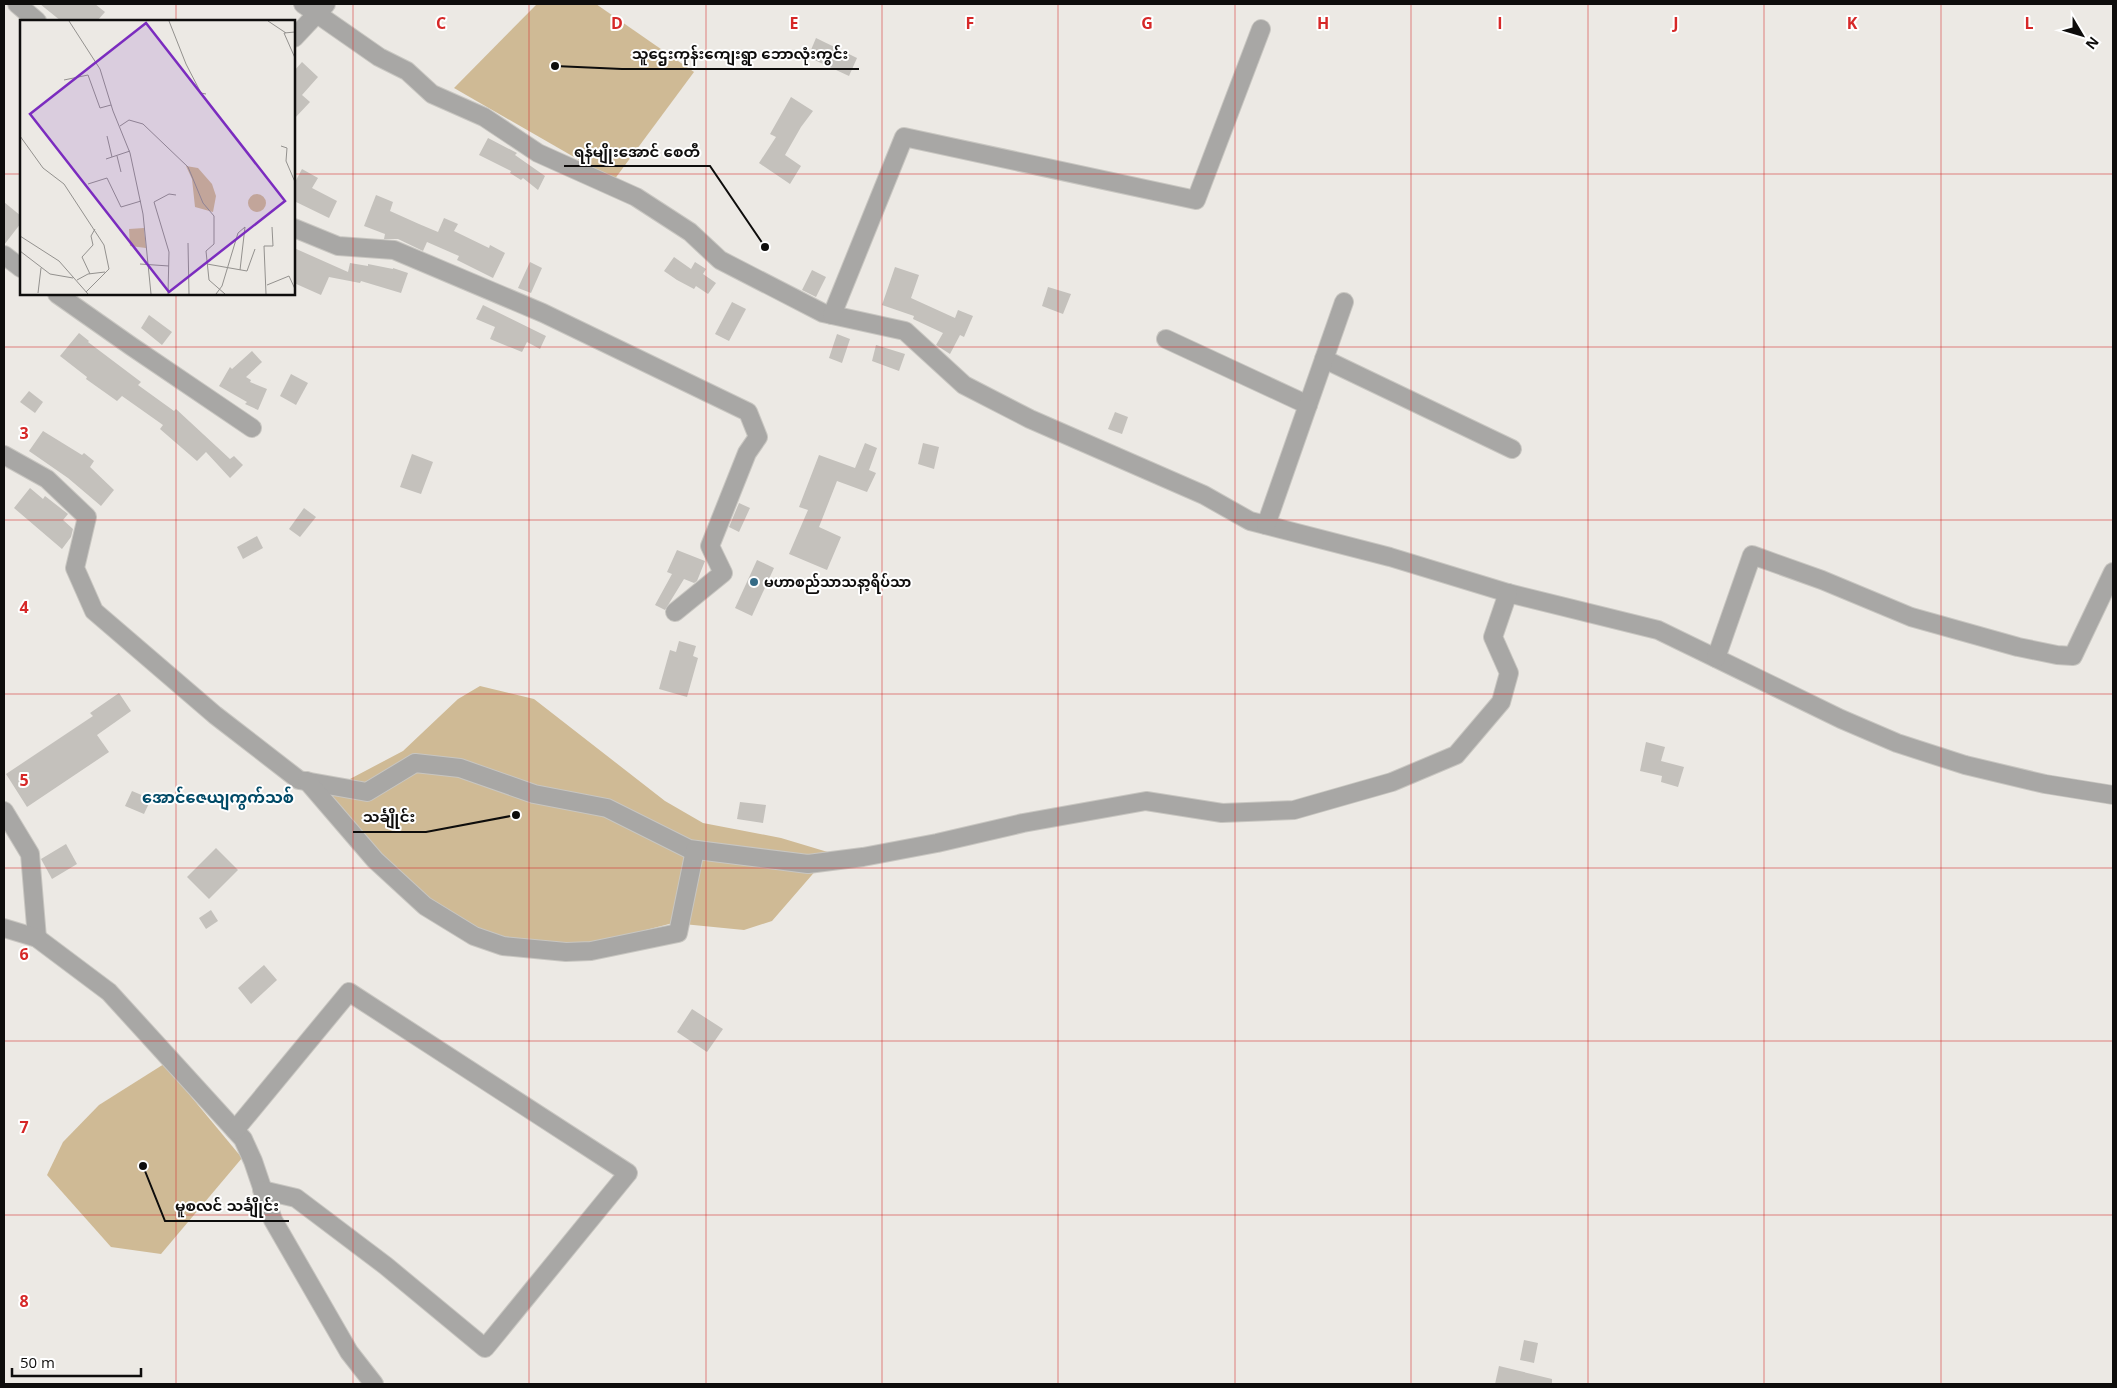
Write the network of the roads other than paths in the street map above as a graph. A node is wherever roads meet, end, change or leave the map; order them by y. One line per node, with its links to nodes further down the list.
1 (17, 4): 3 (street)
2 (315, 7): 5 (street); 11 (street)
3 (36, 20)
4 (1261, 29): 11 (street)
5 (295, 37)
6 (295, 228): 21 (street)
7 (4, 256): 8 (street)
8 (20, 267)
9 (58, 295): 15 (street)
10 (1344, 302): 13 (street)
11 (832, 315): 18 (street)
12 (1166, 338): 14 (street)
13 (1324, 359): 14 (street); 16 (street)
14 (1308, 405): 18 (street)
15 (252, 428)
16 (1512, 449)
17 (4, 455): 23 (street)
18 (1266, 525): 20 (street)
19 (2113, 572): 22 (street)
20 (1508, 593): 22 (street); 26 (street)
21 (675, 612)
22 (1716, 658): 24 (street)
23 (306, 781): 26 (street); 26 (street)
24 (2113, 795)
25 (4, 811): 28 (street)
26 (695, 850)
27 (4, 928): 28 (street)
28 (38, 938): 29 (street)
29 (235, 1130): 30 (street); 30 (street)
30 (262, 1190): 31 (street)
31 (374, 1384)

